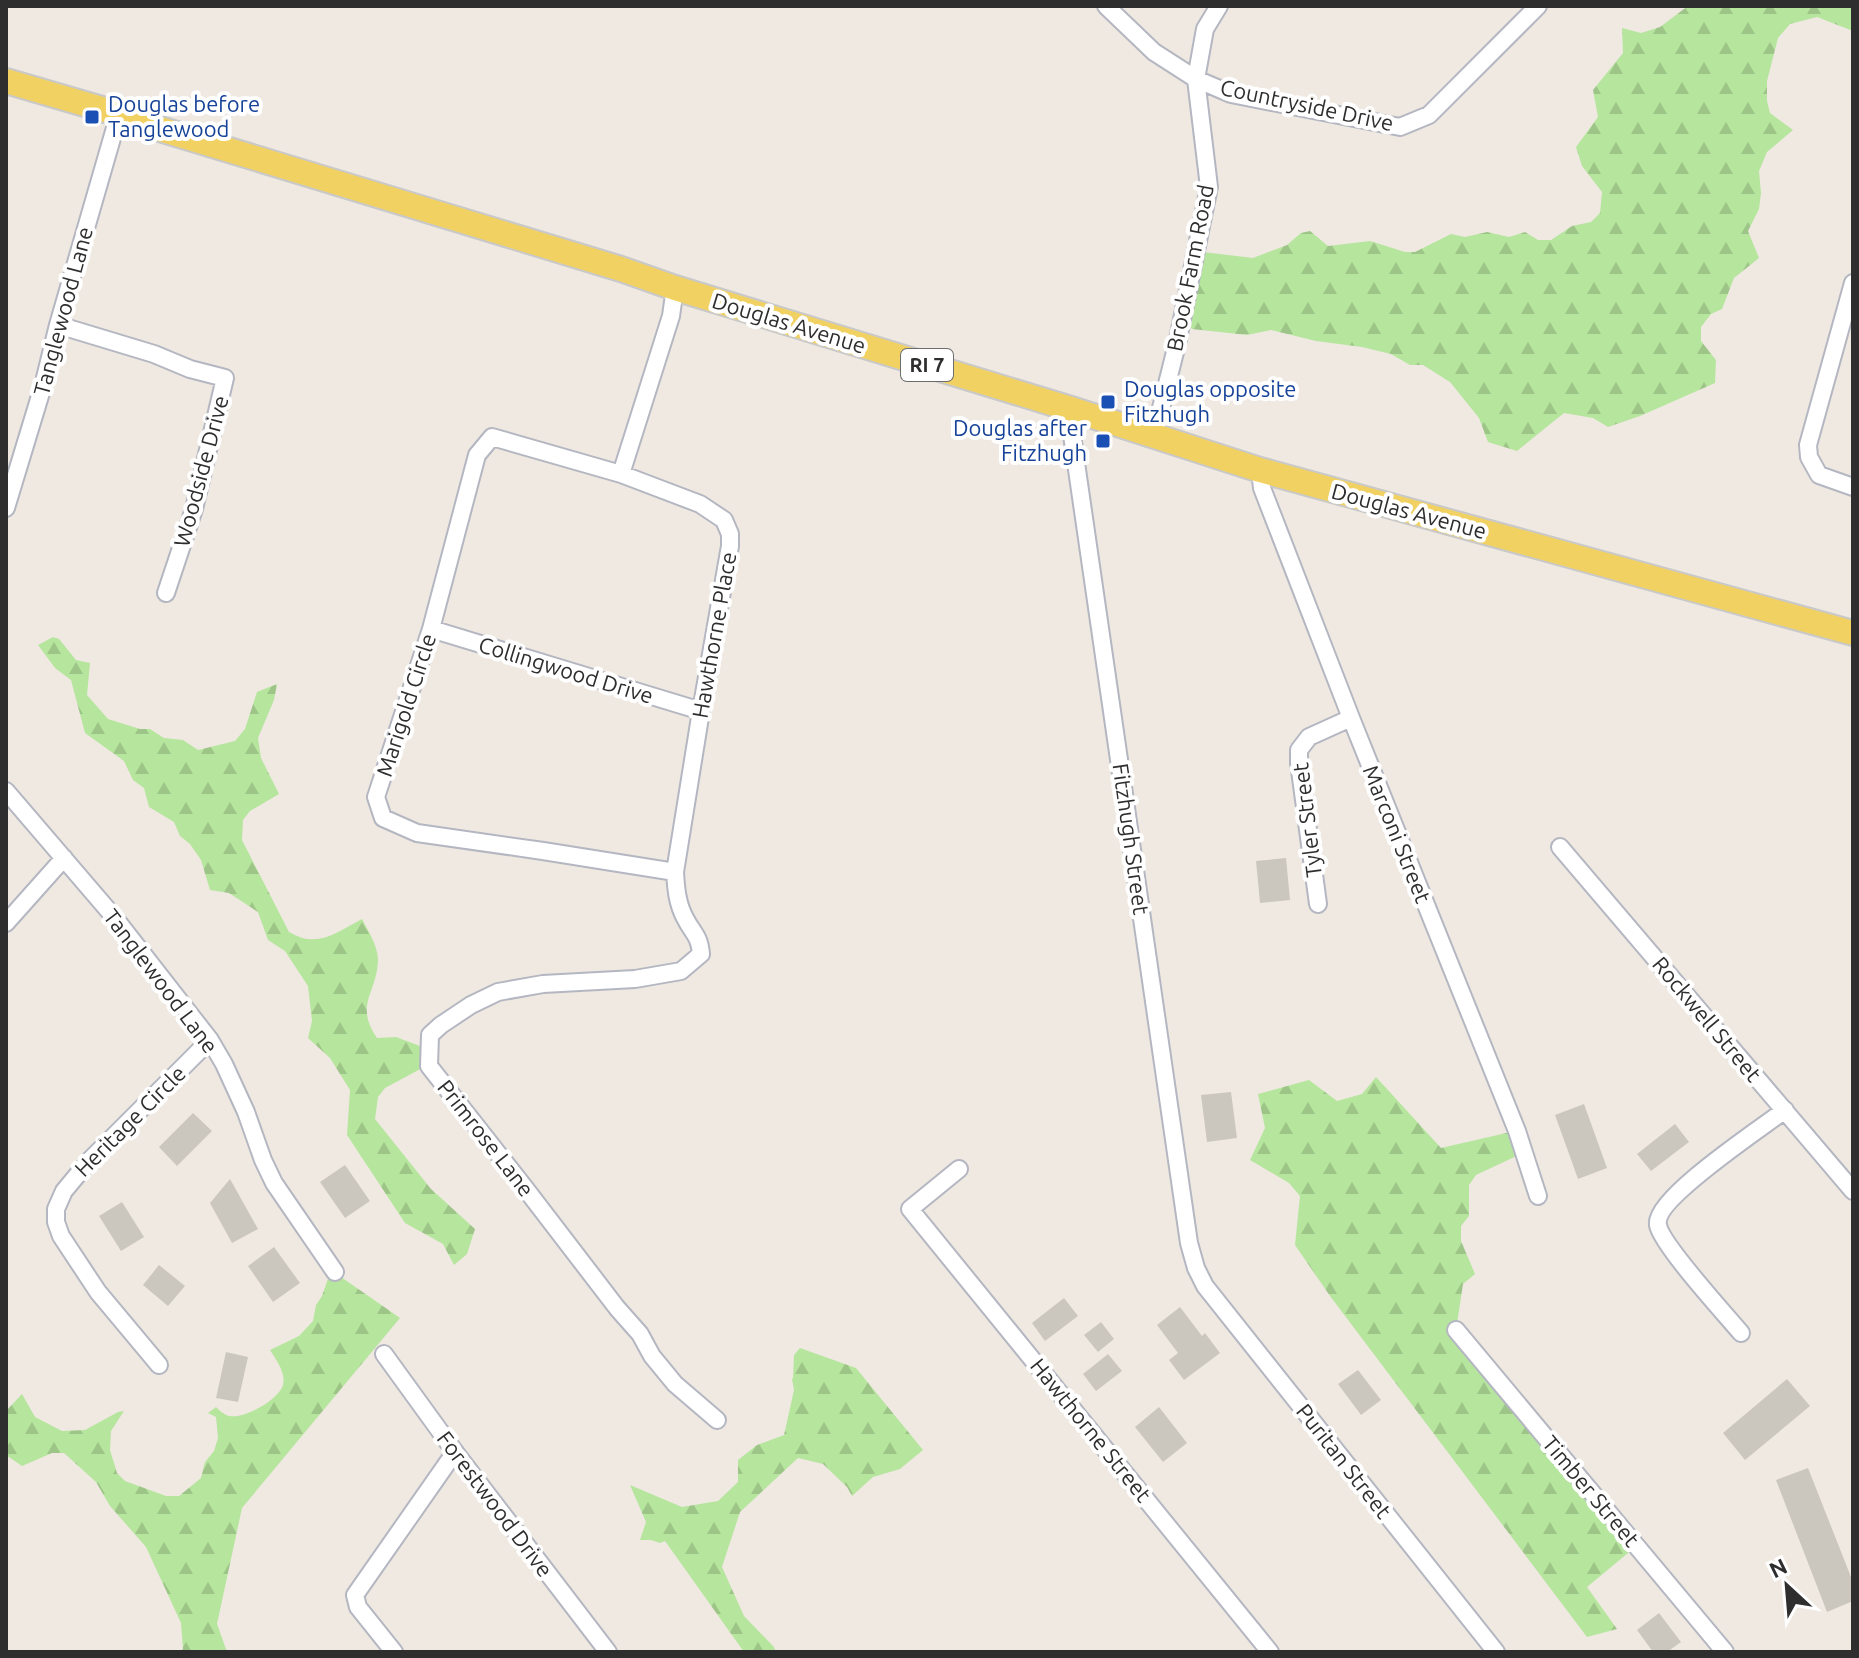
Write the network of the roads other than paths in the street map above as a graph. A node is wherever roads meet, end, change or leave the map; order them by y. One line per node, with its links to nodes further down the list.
1 (1106, 6): 4 (street, Countryside Drive)
2 (1219, 6): 4 (street, Brook Farm Road)
3 (1538, 6): 4 (street, Countryside Drive)
4 (1196, 79): 11 (street, Brook Farm Road)
5 (6, 81): 6 (main road, Douglas Avenue / RI 7)
6 (119, 114): 8 (main road, Douglas Avenue / RI 7); 9 (street, Tanglewood Lane)
7 (1853, 283): 14 (street)
8 (675, 288): 10 (main road, Douglas Avenue / RI 7); 13 (street)
9 (58, 325): 15 (street, Tanglewood Lane); 16 (street, Woodside Drive)
10 (1071, 409): 11 (main road, Douglas Avenue / RI 7); 33 (street, Fitzhugh Street)
11 (1154, 436): 12 (main road, Douglas Avenue / RI 7)
12 (1260, 470): 18 (main road, Douglas Avenue / RI 7); 20 (street, Marconi Street)
13 (621, 474): 17 (street, Marigold Circle); 19 (street, Hawthorne Place)
14 (1853, 487)
15 (6, 508)
16 (166, 593)
17 (431, 629): 19 (street, Collingwood Drive); 24 (street, Marigold Circle)
18 (1853, 633)
19 (701, 711): 24 (street, Hawthorne Place)
20 (1351, 718): 25 (street, Tyler Street); 32 (street, Marconi Street)
21 (6, 791): 23 (street, Tanglewood Lane)
22 (1560, 847): 29 (street, Rockwell Street)
23 (64, 858): 26 (street); 28 (street, Tanglewood Lane)
24 (675, 872): 27 (street, Hawthorne Place)
25 (1318, 904)
26 (6, 923)
27 (701, 954): 39 (street, Primrose Lane)
28 (210, 1040): 34 (street, Tanglewood Lane); 38 (street, Heritage Circle)
29 (1785, 1110): 31 (street, Rockwell Street); 36 (street)
30 (959, 1169): 43 (street, Hawthorne Street)
31 (1853, 1191)
32 (1538, 1196)
33 (1196, 1268): 44 (street, Puritan Street)
34 (335, 1272)
35 (1456, 1330): 45 (street, Timber Street)
36 (1741, 1333)
37 (384, 1354): 40 (street, Forestwood Drive)
38 (159, 1365)
39 (717, 1420)
40 (455, 1452): 41 (street); 42 (street, Forestwood Drive)
41 (394, 1652)
42 (608, 1652)
43 (1270, 1652)
44 (1496, 1652)
45 (1725, 1652)

